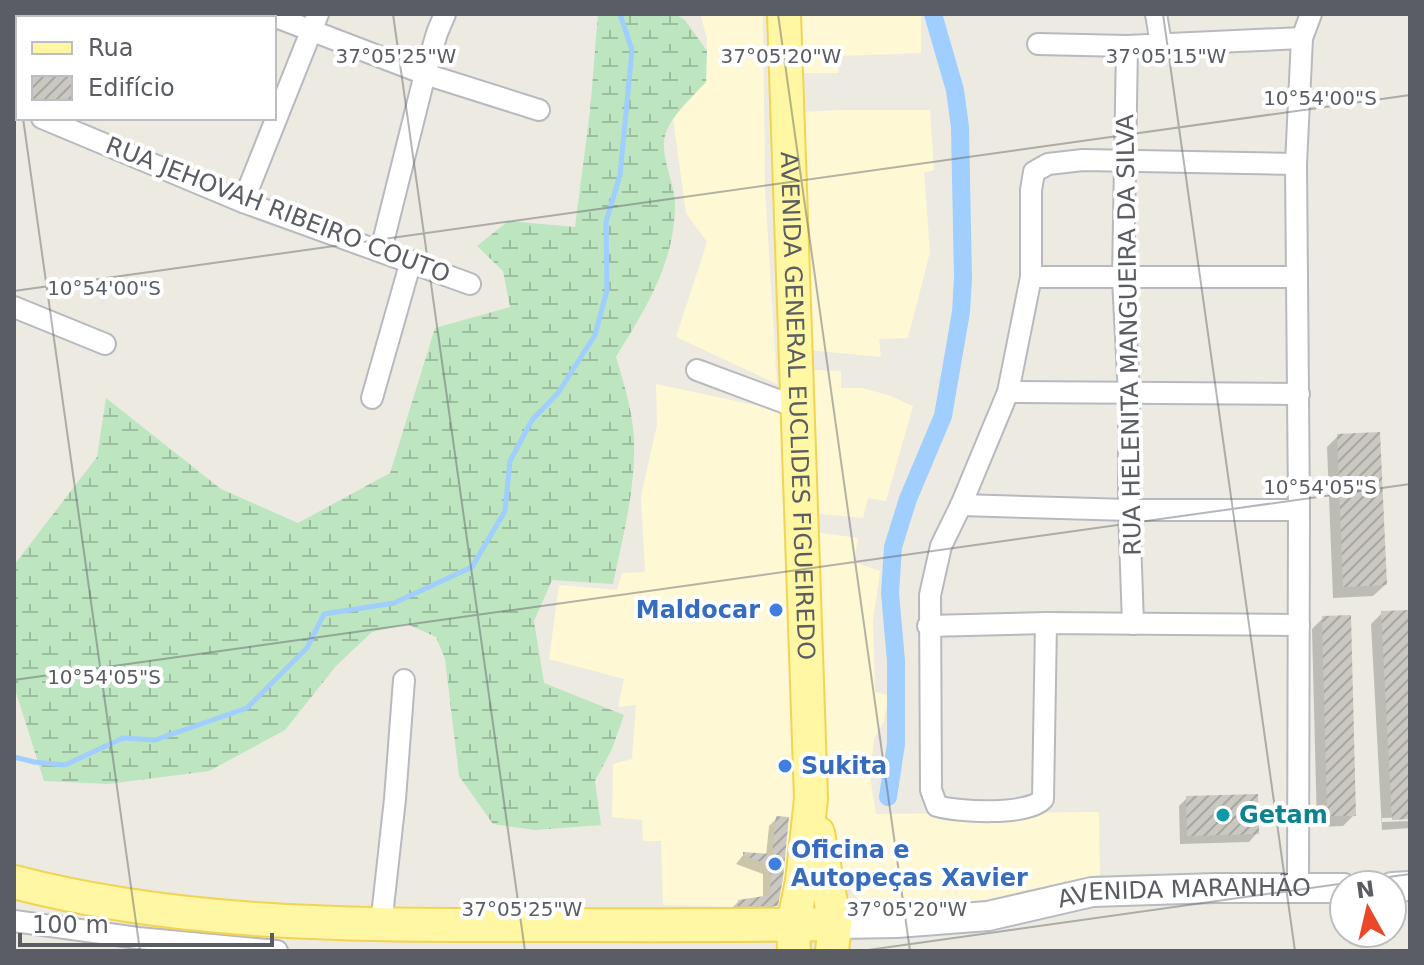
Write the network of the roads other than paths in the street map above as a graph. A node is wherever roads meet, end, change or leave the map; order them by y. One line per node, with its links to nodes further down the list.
1 (268, 14): 6 (street)
2 (445, 14): 11 (street)
3 (784, 14): 32 (main road, AVENIDA GENERAL EUCLIDES FIGUEIREDO)
4 (1156, 14): 9 (street)
5 (1311, 14): 7 (street)
6 (314, 22): 11 (street); 13 (street)
7 (1302, 38): 9 (street); 17 (street)
8 (1038, 44): 10 (street)
9 (1161, 44): 10 (street)
10 (1127, 46): 16 (street, RUA HELENITA MANGUEIRA DA SILVA)
11 (425, 74): 12 (street); 19 (street)
12 (539, 110)
13 (276, 118)
14 (47, 120): 18 (street, RUA JEHOVAH RIBEIRO COUTO)
15 (275, 120): 18 (street)
16 (1126, 162): 17 (street); 21 (street); 23 (street, RUA HELENITA MANGUEIRA DA SILVA)
17 (1296, 164): 22 (street)
18 (243, 202): 19 (street, RUA JEHOVAH RIBEIRO COUTO)
19 (381, 250): 20 (street, RUA JEHOVAH RIBEIRO COUTO)
20 (411, 261): 24 (street, RUA JEHOVAH RIBEIRO COUTO); 31 (street)
21 (1031, 277): 23 (street); 28 (street)
22 (1296, 277): 23 (street); 29 (street)
23 (1123, 279): 30 (street, RUA HELENITA MANGUEIRA DA SILVA)
24 (470, 284)
25 (16, 310): 26 (street)
26 (105, 344)
27 (697, 370): 32 (street)
28 (1008, 392): 30 (street); 33 (street)
29 (1299, 394): 30 (street); 35 (street)
30 (1129, 395): 34 (street, RUA HELENITA MANGUEIRA DA SILVA)
31 (372, 398)
32 (799, 408): 41 (main road, AVENIDA GENERAL EUCLIDES FIGUEIREDO)
33 (961, 505): 34 (street); 39 (street)
34 (1129, 510): 35 (street); 37 (street, RUA HELENITA MANGUEIRA DA SILVA)
35 (1299, 510): 38 (street)
36 (1046, 623): 37 (street); 39 (street); 39 (street)
37 (1133, 624): 38 (street)
38 (1299, 625): 44 (street)
39 (928, 626)
40 (404, 680): 46 (street)
41 (811, 799): 47 (main road, AVENIDA GENERAL EUCLIDES FIGUEIREDO); 48 (main road, AVENIDA GENERAL EUCLIDES FIGUEIREDO)
42 (14, 882): 46 (main road)
43 (1328, 888): 44 (main road, AVENIDA MARANHÃO)
44 (1298, 889): 48 (main road, AVENIDA MARANHÃO)
45 (14, 921): 49 (street)
46 (381, 925): 47 (main road)
47 (794, 938): 48 (main road)
48 (833, 938)
49 (277, 951)

